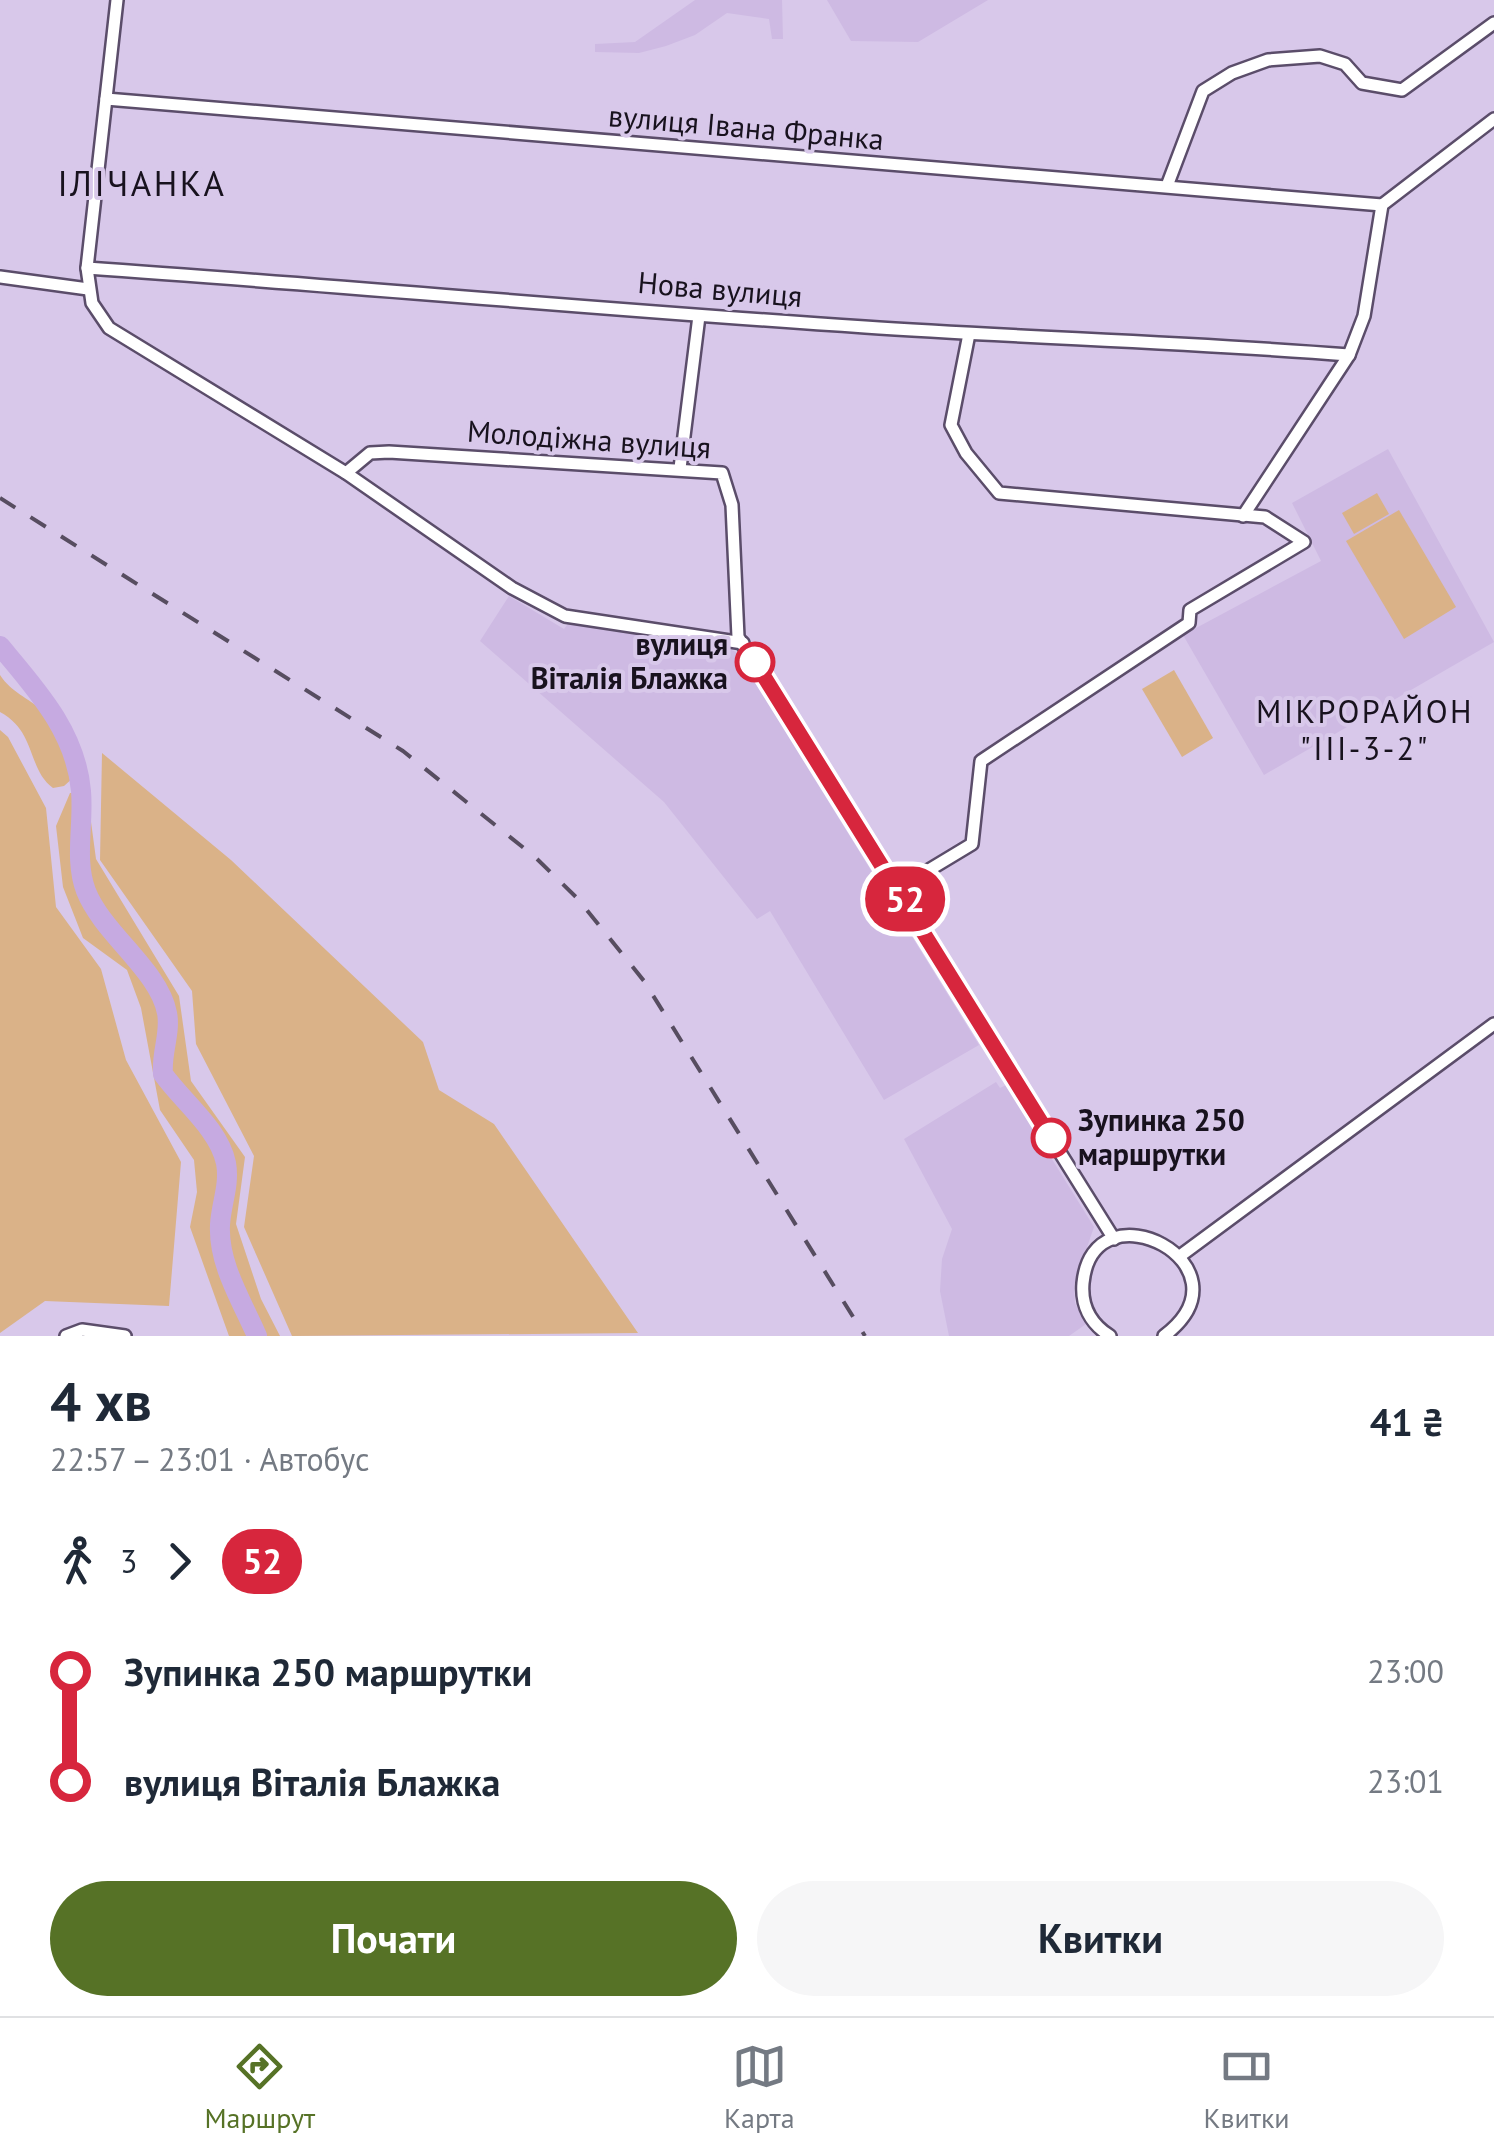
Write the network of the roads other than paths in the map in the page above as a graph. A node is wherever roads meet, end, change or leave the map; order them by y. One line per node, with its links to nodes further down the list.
1 (117, 0): 3 (street)
2 (1494, 24): 5 (street)
3 (106, 99): 5 (street, вулиця Івана Франка); 7 (street)
4 (1494, 119): 6 (street)
5 (1167, 186): 6 (street, вулиця Івана Франка)
6 (1382, 205): 12 (street)
7 (87, 268): 9 (street); 10 (street, Нова вулиця)
8 (0, 278): 9 (street)
9 (88, 289): 14 (street)
10 (699, 316): 11 (street, Нова вулиця); 13 (street)
11 (969, 334): 12 (street, Нова вулиця); 15 (street)
12 (1349, 355): 15 (street)
13 (680, 468): 14 (street, Молодіжна вулиця); 16 (street, Молодіжна вулиця)
14 (346, 473): 16 (street)
15 (1243, 516): 17 (street)
16 (742, 643): 17 (street)
17 (899, 888): 19 (street)
18 (1494, 1024): 20 (street)
19 (1114, 1240): 20 (street); 23 (street)
20 (1180, 1256): 24 (street)
21 (66, 1336): 22 (street)
22 (125, 1336)
23 (1110, 1336)
24 (1166, 1336)

